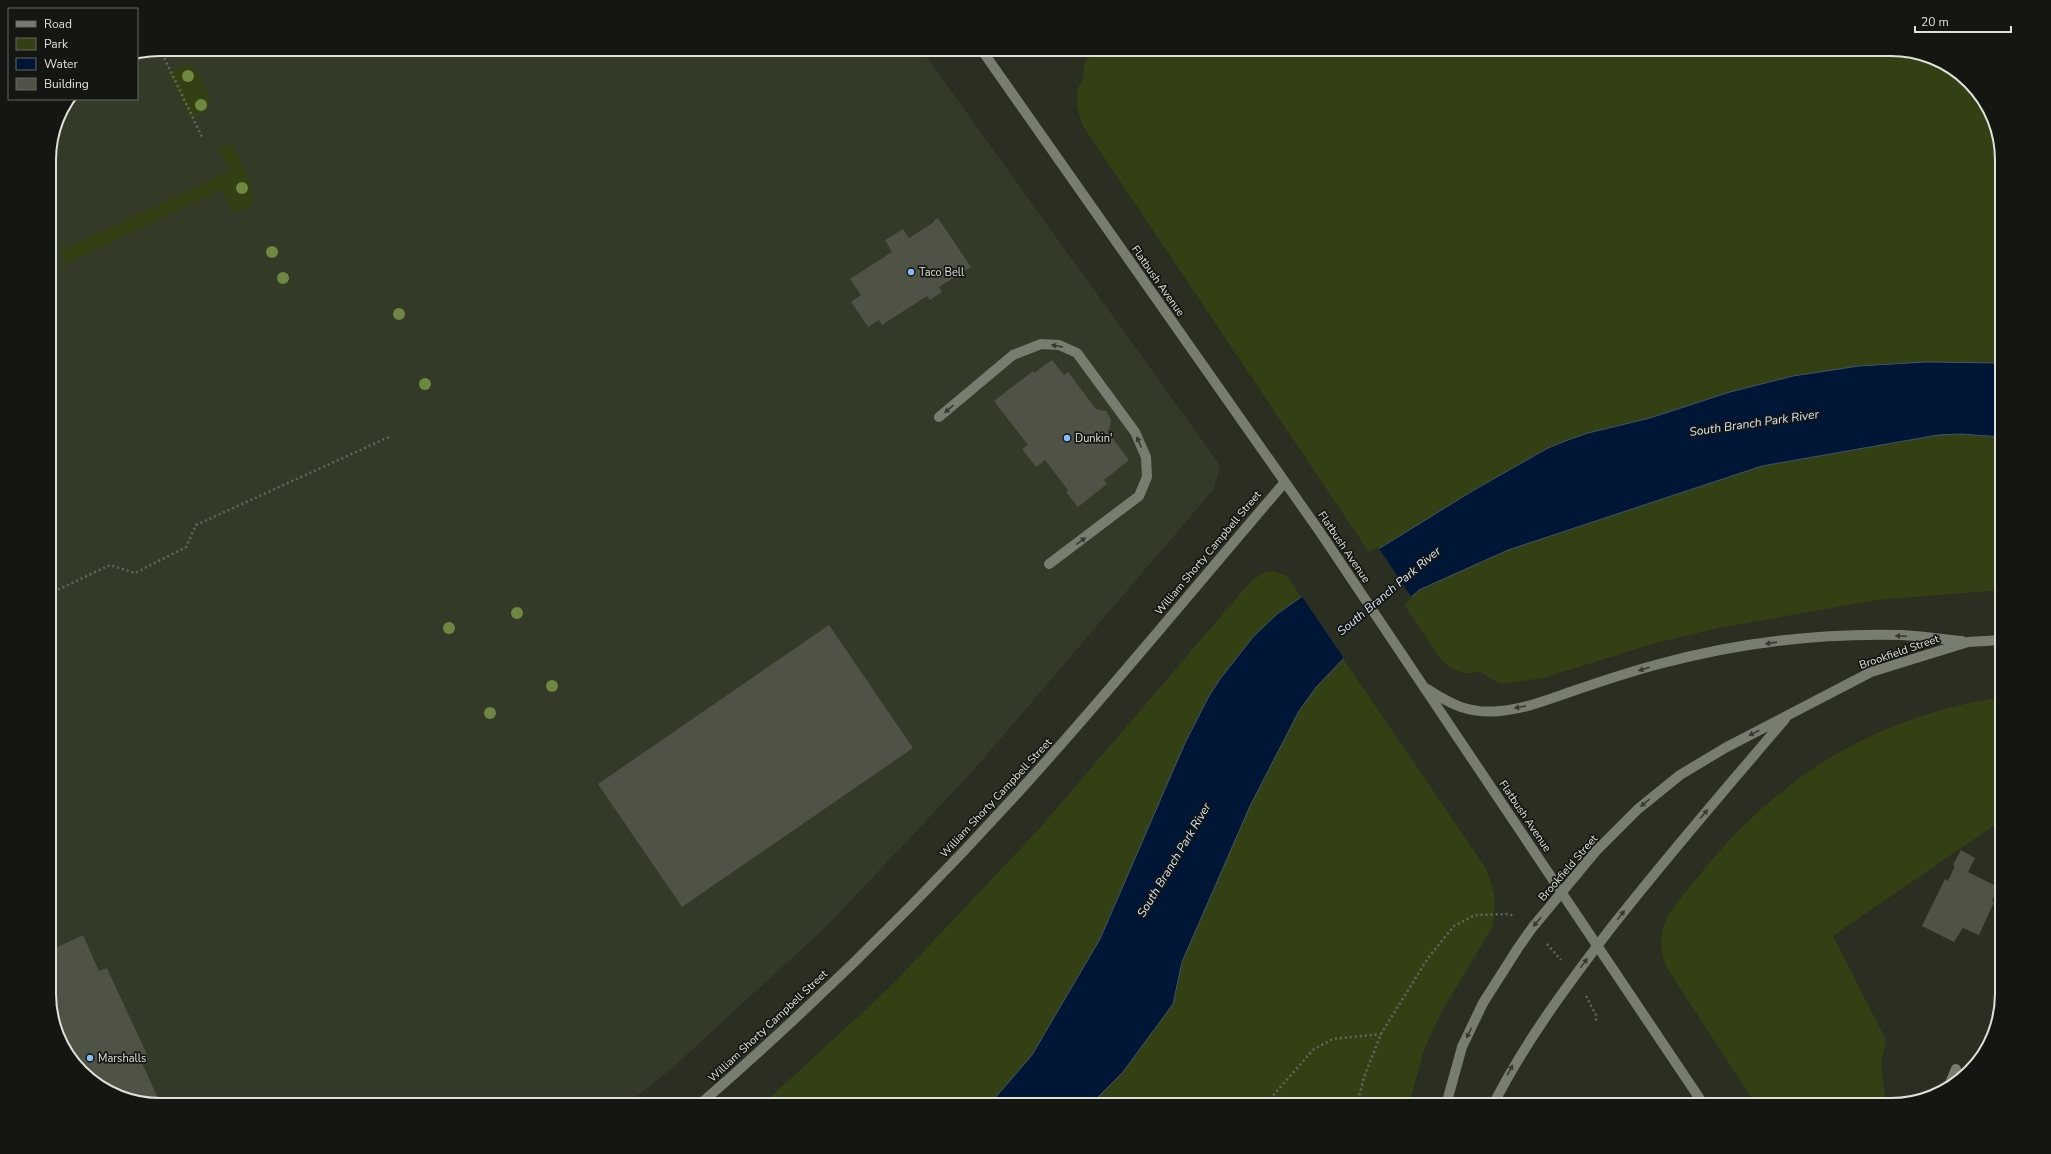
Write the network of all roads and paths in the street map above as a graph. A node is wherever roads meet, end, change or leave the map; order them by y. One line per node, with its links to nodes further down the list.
1 (163, 56): 3 (path)
2 (985, 56): 6 (street, Flatbush Avenue)
3 (203, 139)
4 (939, 417): 7 (street, one-way to 4)
5 (391, 436): 8 (path)
6 (1284, 482): 11 (street, Flatbush Avenue); 21 (street, William Shorty Campbell Street)
7 (1049, 564)
8 (56, 591)
9 (1995, 640): 10 (street, Brookfield Street)
10 (1968, 642): 11 (street, one-way to 11); 12 (street, Brookfield Street)
11 (1423, 686): 13 (street, Flatbush Avenue)
12 (1788, 715): 13 (street, Brookfield Street, one-way to 13); 15 (street, Brookfield Street, one-way to 12)
13 (1562, 893): 15 (street, Flatbush Avenue); 24 (street, Brookfield Street, one-way to 24)
14 (1509, 914): 18 (path)
15 (1597, 946): 25 (street, Brookfield Street, one-way to 15); 26 (street, Flatbush Avenue)
16 (1596, 1015): 17 (path)
17 (1596, 1021)
18 (1381, 1034): 22 (path); 23 (path)
19 (1956, 1069): 20 (street)
20 (1953, 1077)
21 (707, 1098)
22 (1271, 1098)
23 (1359, 1098)
24 (1448, 1098)
25 (1496, 1098)
26 (1699, 1098)

